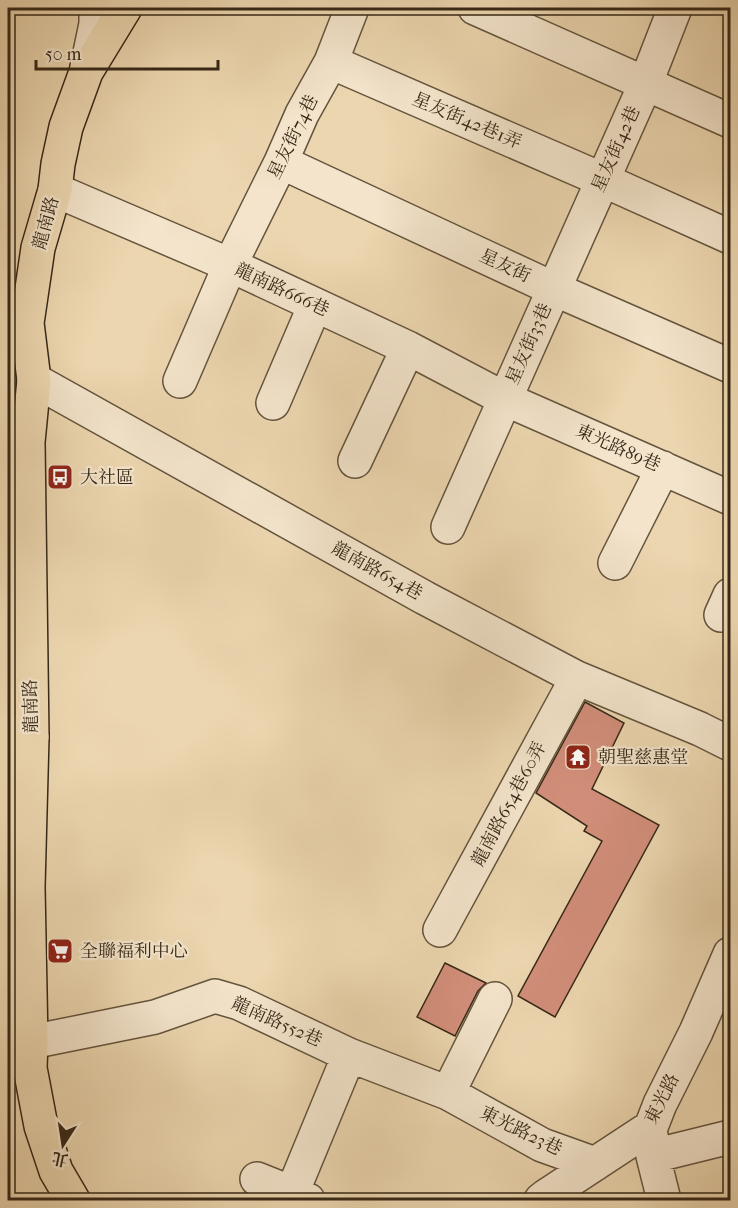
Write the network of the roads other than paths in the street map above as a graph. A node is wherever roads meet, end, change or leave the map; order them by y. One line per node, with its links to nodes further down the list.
1 (96, 8): 7 (street)
2 (126, 8): 7 (main road, 龍南路)
3 (352, 8): 6 (street, 星友街74巷)
4 (475, 8): 8 (street)
5 (675, 8): 8 (street, 星友街42巷)
6 (331, 62): 10 (street, 星友街74巷); 11 (street, 星友街42巷1弄)
7 (86, 72): 12 (main road, 龍南路)
8 (645, 84): 9 (street); 11 (street, 星友街42巷)
9 (730, 121)
10 (281, 162): 14 (street, 星友街74巷); 15 (street, 星友街)
11 (603, 180): 13 (street, 星友街42巷1弄); 15 (street, 星友街42巷)
12 (55, 190): 14 (street, 龍南路666巷); 19 (main road, 龍南路)
13 (730, 237)
14 (230, 265): 16 (street, 龍南路666巷); 20 (street, 星友街74巷)
15 (554, 289): 18 (street, 星友街); 21 (street, 星友街33巷)
16 (315, 305): 17 (street, 龍南路666巷); 22 (street)
17 (408, 348): 21 (street, 龍南路666巷); 23 (street)
18 (730, 366)
19 (34, 380): 28 (street, 龍南路654巷); 29 (main road, 龍南路)
20 (180, 381)
21 (505, 399): 24 (street, 東光路89巷); 26 (street, 星友街33巷)
22 (273, 403)
23 (355, 461)
24 (663, 468): 25 (street, 東光路89巷); 27 (street)
25 (730, 498)
26 (448, 527)
27 (615, 563)
28 (577, 678): 30 (street, 龍南路654巷); 31 (street, 龍南路654巷60弄)
29 (20, 734): 34 (main road, 龍南路)
30 (730, 744)
31 (440, 930)
32 (730, 954): 38 (street, 東光路)
33 (495, 999): 36 (street)
34 (31, 1042): 35 (street, 龍南路552巷); 42 (main road, 龍南路)
35 (349, 1055): 36 (street, 龍南路552巷); 41 (street)
36 (448, 1093): 39 (street, 東光路23巷)
37 (730, 1137): 38 (street)
38 (652, 1142): 39 (street, 東光路); 44 (street)
39 (595, 1164): 43 (street, 東光路)
40 (257, 1179): 41 (street)
41 (300, 1197)
42 (73, 1200)
43 (541, 1200)
44 (664, 1200)

